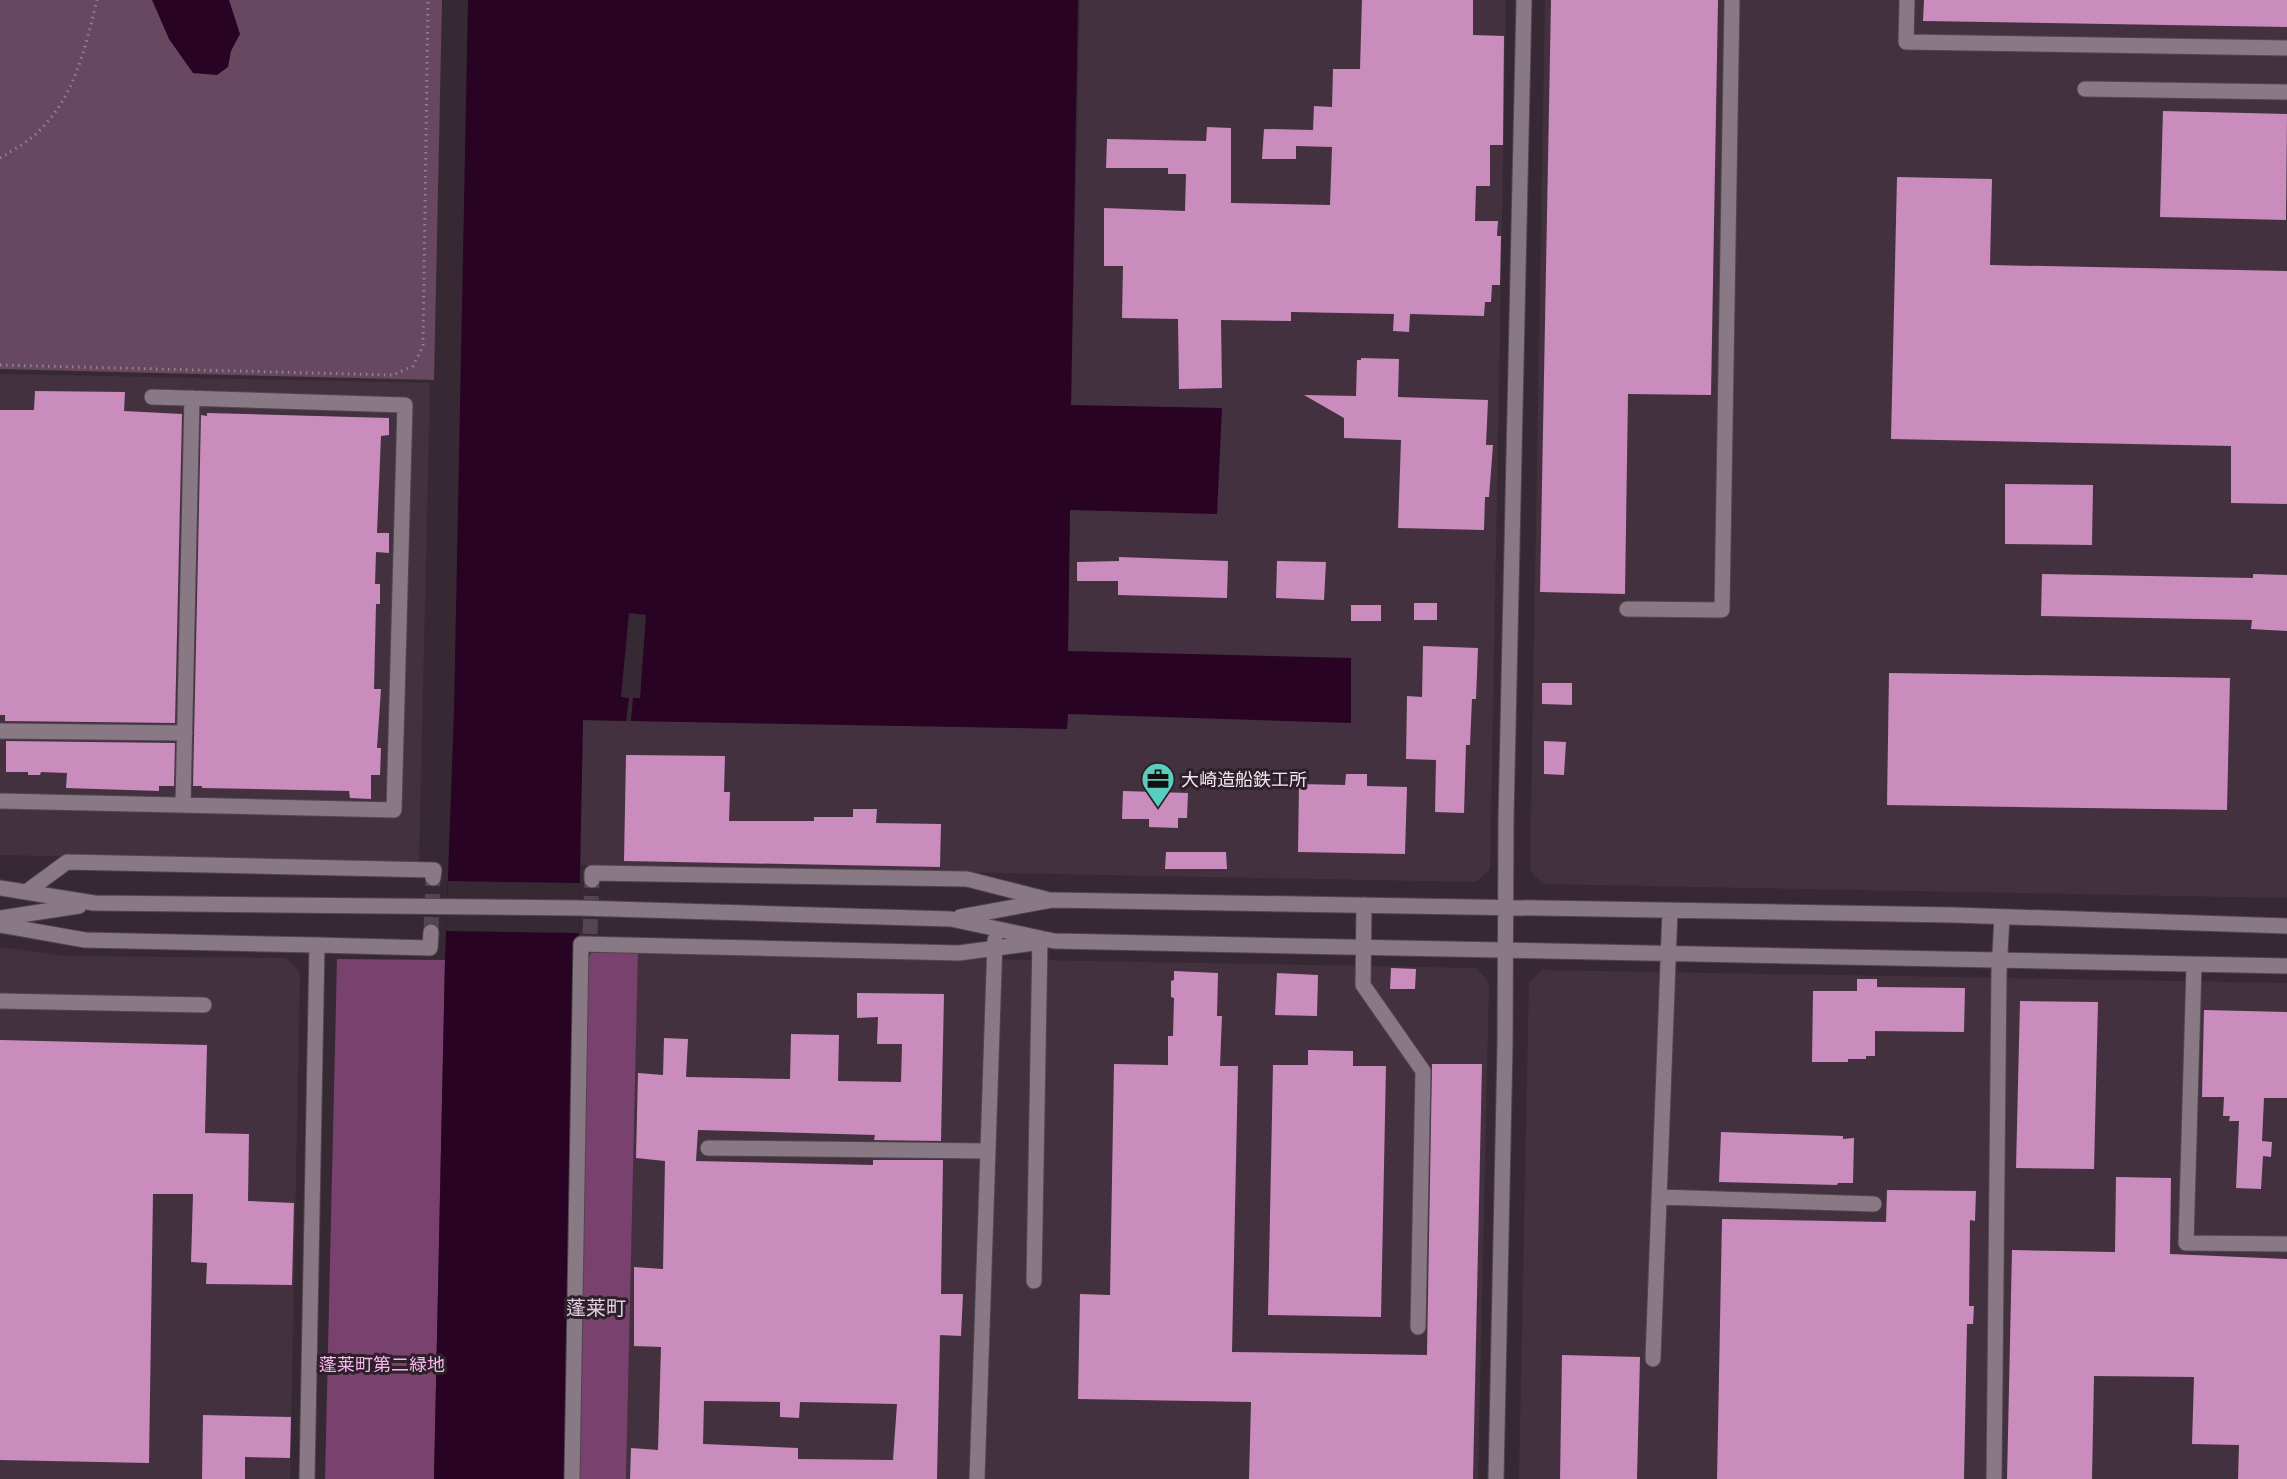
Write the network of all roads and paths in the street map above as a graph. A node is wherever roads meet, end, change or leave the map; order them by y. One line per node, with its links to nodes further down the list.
1 (97, 0): 9 (path)
2 (428, 0): 10 (path)
3 (1524, 0): 25 (street)
4 (1732, 0): 13 (street)
5 (1907, 0): 6 (street)
6 (2287, 48)
7 (2085, 89): 8 (street)
8 (2287, 92)
9 (0, 158)
10 (0, 365)
11 (152, 397): 12 (street)
12 (192, 398): 15 (street); 17 (street)
13 (1627, 609)
14 (0, 730): 15 (street)
15 (185, 733): 17 (street)
16 (0, 801): 17 (street)
17 (183, 805)
18 (433, 878): 21 (street)
19 (592, 880): 22 (street)
20 (0, 888): 21 (street)
21 (26, 892): 23 (street)
22 (1052, 900): 24 (street); 26 (street)
23 (94, 903): 29 (street); 30 (street)
24 (1364, 905): 25 (street); 38 (street)
25 (1506, 907): 27 (street); 39 (street)
26 (996, 910): 30 (street); 33 (street)
27 (1670, 910): 28 (street); 40 (street)
28 (2002, 917): 32 (street); 41 (street)
29 (0, 918)
30 (951, 919): 33 (street)
31 (0, 925): 36 (street)
32 (2287, 926)
33 (995, 928): 35 (street); 37 (street)
34 (431, 932): 36 (street)
35 (1044, 940): 37 (street); 38 (street); 51 (street)
36 (317, 945): 54 (street)
37 (995, 948): 47 (street); 55 (street)
38 (1363, 948): 39 (street); 52 (street)
39 (1505, 951): 40 (street); 57 (street)
40 (1668, 954): 41 (street); 48 (street)
41 (1999, 961): 42 (street); 58 (street)
42 (2194, 965): 43 (street); 50 (street)
43 (2287, 966)
44 (0, 1001): 45 (street)
45 (204, 1005)
46 (708, 1148): 47 (street)
47 (988, 1151): 56 (street)
48 (1659, 1197): 49 (street); 53 (street)
49 (1874, 1204)
50 (2287, 1244)
51 (1034, 1281)
52 (1418, 1327)
53 (1653, 1359)
54 (307, 1479)
55 (572, 1479)
56 (977, 1479)
57 (1496, 1479)
58 (1994, 1479)

